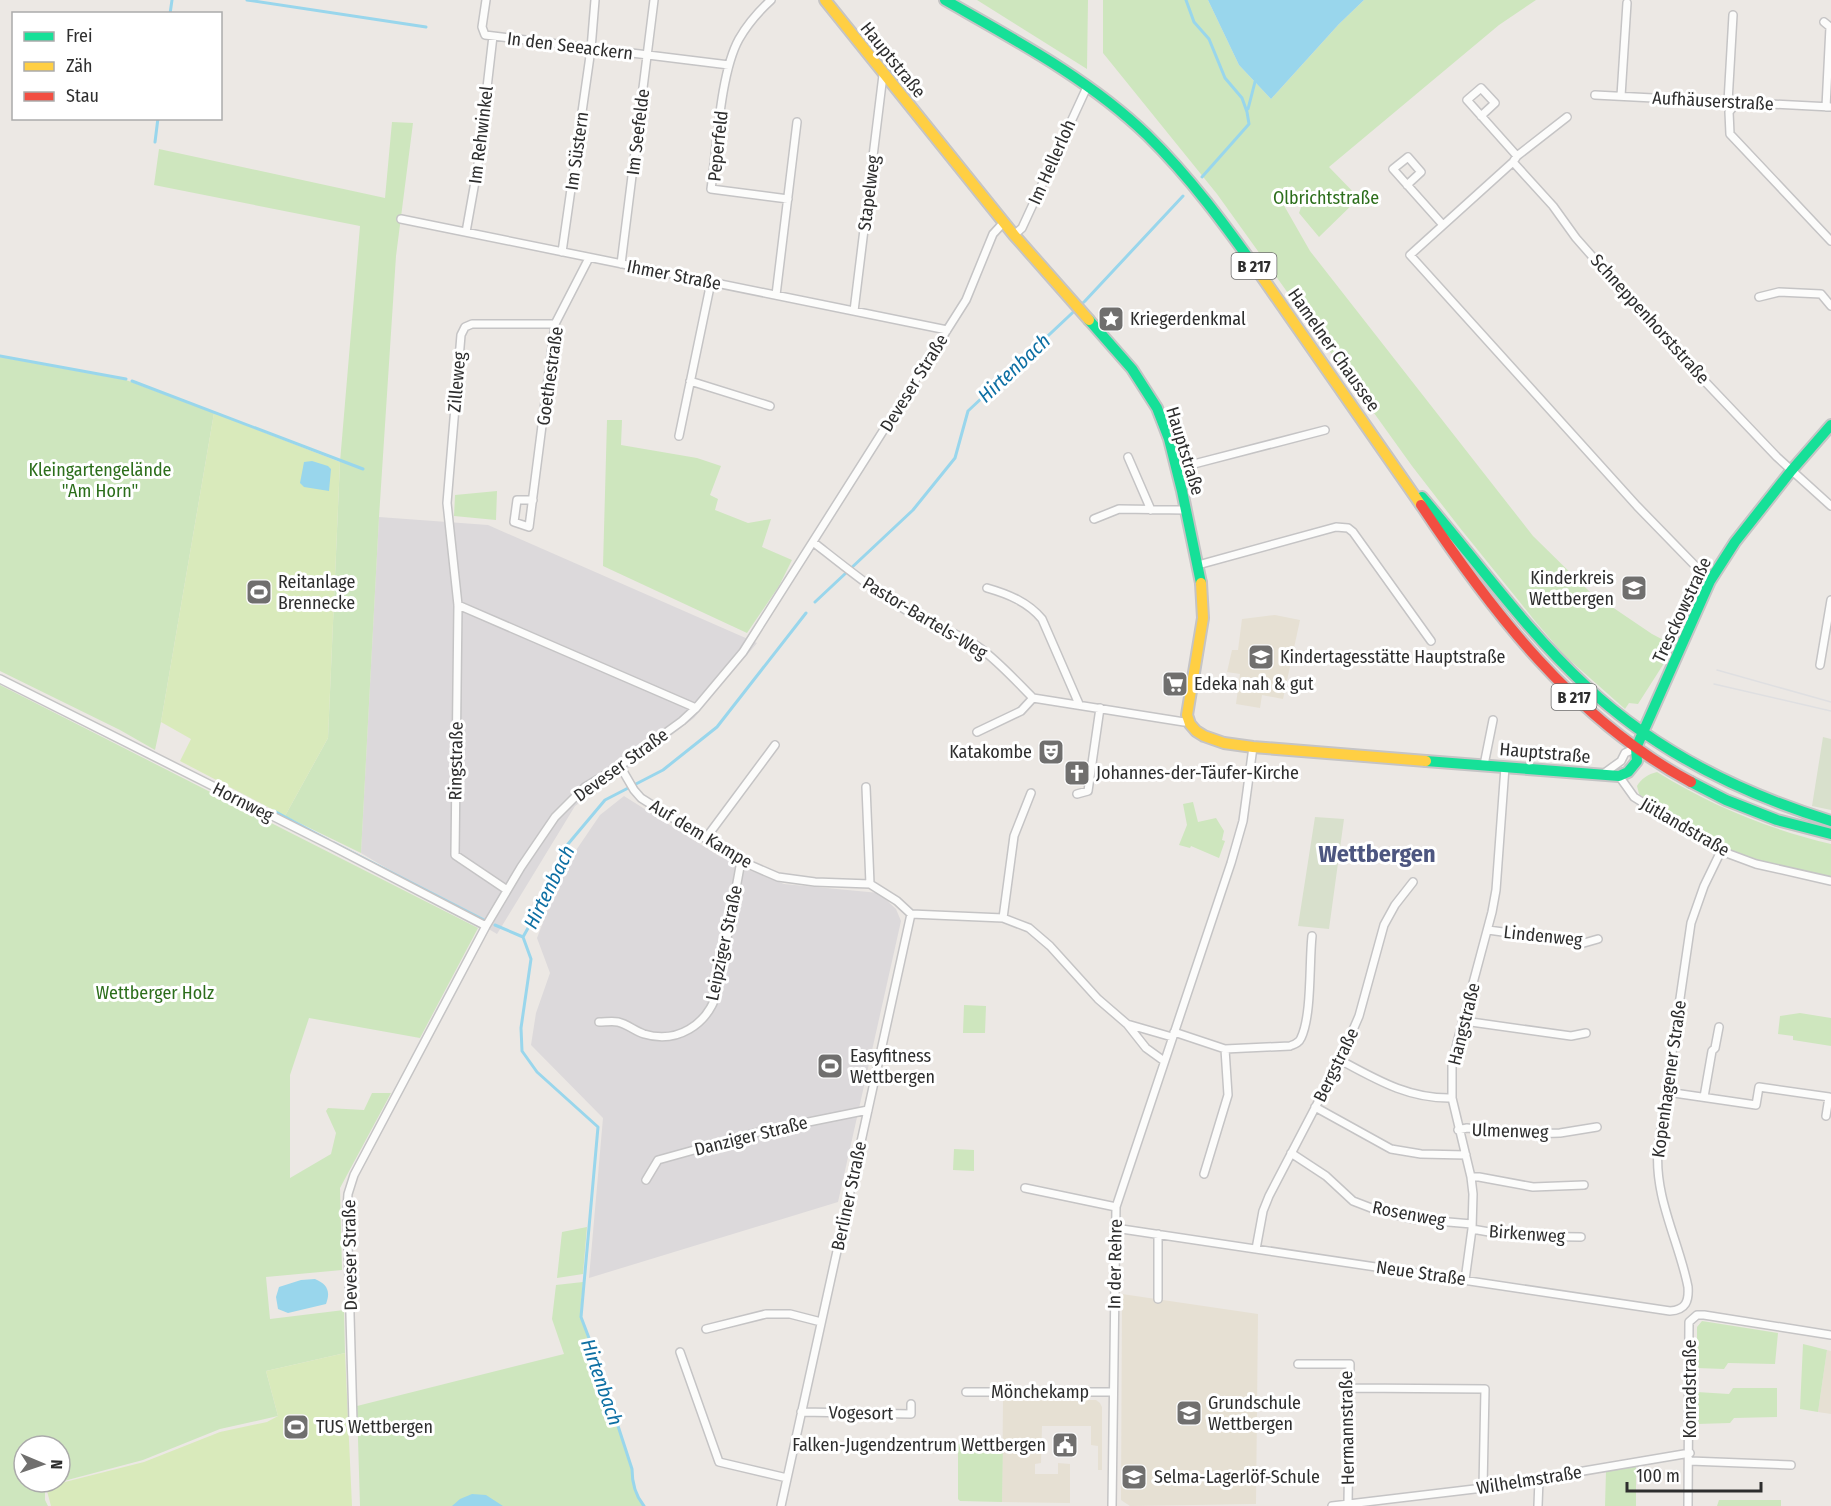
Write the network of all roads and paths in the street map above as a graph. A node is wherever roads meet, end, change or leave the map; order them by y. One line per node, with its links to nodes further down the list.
1 (486, 0): 10 (street)
2 (595, 0): 11 (street, Im Süstern)
3 (654, 0): 12 (street, Im Seefelde)
4 (771, 0): 13 (street, Peperfeld)
5 (825, 0): 14 (main road, Hauptstraße)
6 (945, 0): 15 (main road, Hamelner Chaussee / B 217)
7 (1627, 3): 17 (street)
8 (1733, 15): 18 (street)
9 (1824, 22): 20 (street)
10 (492, 36): 11 (street, In den Seeackern); 30 (street, Im Rehwinkel)
11 (591, 49): 12 (street, In den Seeackern); 33 (street, Im Süstern)
12 (647, 56): 13 (street); 35 (street, Im Seefelde)
13 (729, 65): 26 (street, Peperfeld)
14 (883, 75): 28 (main road, Hauptstraße); 40 (street, Stapelweg)
15 (1087, 87): 31 (street, Im Hellerloh); 49 (main road, Hamelner Chaussee / B 217)
16 (1595, 95): 17 (street, Aufhäuserstraße)
17 (1622, 96): 18 (street, Aufhäuserstraße)
18 (1728, 102): 19 (street, Aufhäuserstraße)
19 (1748, 103): 20 (street, Aufhäuserstraße); 32 (street)
20 (1829, 107)
21 (1480, 116): 24 (street, Schneppenhorststraße)
22 (1567, 117): 24 (street)
23 (797, 122): 26 (street)
24 (1515, 159): 29 (street); 51 (street, Schneppenhorststraße)
25 (1407, 185): 29 (street)
26 (788, 199): 37 (street)
27 (401, 219): 30 (street, Ihmer Straße)
28 (1004, 222): 31 (main road, Hauptstraße); 42 (street, Deveser Straße)
29 (1443, 225): 60 (street)
30 (466, 232): 33 (street, Ihmer Straße)
31 (1014, 235): 50 (main road, Hauptstraße)
32 (1831, 241)
33 (562, 252): 34 (street, Ihmer Straße)
34 (589, 258): 35 (street, Ihmer Straße); 41 (street, Goethestraße)
35 (621, 264): 36 (street, Ihmer Straße)
36 (711, 282): 37 (street, Ihmer Straße); 43 (street)
37 (776, 295): 40 (street, Ihmer Straße)
38 (1758, 297): 39 (street)
39 (1831, 306)
40 (854, 312): 42 (street, Ihmer Straße)
41 (555, 324): 52 (street, Goethestraße); 57 (street, Zilleweg)
42 (947, 330): 58 (street, Deveser Straße)
43 (690, 381): 44 (street); 47 (street)
44 (770, 406)
45 (1831, 425): 51 (main road, Tresckowstraße)
46 (1325, 430): 50 (street)
47 (679, 436)
48 (1128, 458): 54 (street)
49 (1397, 468): 74 (main road, Hamelner Chaussee / B 217); 77 (main road, Hamelner Chaussee / B 217)
50 (1177, 471): 55 (main road, Hauptstraße)
51 (1791, 471): 53 (street, Schneppenhorststraße); 60 (main road, Tresckowstraße)
52 (532, 500)
53 (1831, 506)
54 (1152, 510): 55 (street); 56 (street)
55 (1186, 510): 59 (main road, Hauptstraße)
56 (1094, 519)
57 (450, 529): 63 (street, Ringstraße)
58 (813, 542): 67 (street, Pastor-Bartels-Weg); 69 (street, Deveser Straße)
59 (1198, 565): 64 (street); 72 (main road, Hauptstraße)
60 (1710, 581): 74 (main road, Tresckowstraße)
61 (987, 588): 68 (street)
62 (1831, 600): 65 (street)
63 (458, 605): 69 (street); 94 (street, Ringstraße)
64 (1431, 641)
65 (1820, 665)
66 (0, 679): 97 (street, Hornweg)
67 (1033, 698): 68 (street); 73 (street)
68 (1079, 704): 70 (street)
69 (696, 708): 79 (street, Deveser Straße)
70 (1100, 708): 72 (street); 85 (street)
71 (1493, 720): 78 (street, Hauptstraße)
72 (1188, 721): 76 (main road, Hauptstraße)
73 (977, 732)
74 (1643, 734): 77 (main road, Hauptstraße); 86 (main road, Hamelner Chaussee / B 217)
75 (776, 745): 88 (street)
76 (1253, 747): 78 (main road, Hauptstraße); 106 (street, In der Rehre)
77 (1636, 748): 81 (street, Hauptstraße); 82 (main road, Hauptstraße); 87 (main road, Hamelner Chaussee / B 217)
78 (1484, 765): 80 (main road, Hauptstraße)
79 (620, 766): 88 (street, Auf dem Kampe); 94 (street, Deveser Straße)
80 (1504, 767): 81 (main road, Hauptstraße); 98 (street, Hangstraße)
81 (1603, 775): 82 (main road, Hauptstraße)
82 (1619, 776): 89 (street, Jütlandstraße)
83 (866, 787): 93 (street)
84 (1031, 793): 96 (street)
85 (1077, 794)
86 (1831, 821)
87 (1831, 834)
88 (706, 838): 90 (street, Auf dem Kampe)
89 (1721, 850): 91 (street, Jütlandstraße); 110 (street, Kopenhagener Straße)
90 (741, 861): 93 (street, Auf dem Kampe); 102 (street, Leipziger Straße)
91 (1831, 881)
92 (1413, 882): 108 (street, Bergstraße)
93 (870, 884): 95 (street)
94 (507, 890): 97 (street, Deveser Straße)
95 (911, 914): 96 (street); 114 (street, Berliner Straße)
96 (1003, 918): 103 (street)
97 (486, 926): 144 (street, Deveser Straße)
98 (1488, 930): 100 (street, Lindenweg); 101 (street, Hangstraße)
99 (1312, 936): 107 (street)
100 (1598, 939)
101 (1464, 1021): 105 (street); 112 (street, Hangstraße)
102 (599, 1022)
103 (1127, 1024): 106 (street); 109 (street)
104 (1719, 1028): 111 (street)
105 (1586, 1033)
106 (1173, 1035): 107 (street); 109 (street, In der Rehre)
107 (1225, 1049): 120 (street)
108 (1340, 1060): 112 (street); 113 (street, Bergstraße)
109 (1164, 1061): 125 (street, In der Rehre)
110 (1666, 1092): 111 (street); 133 (street, Kopenhagener Straße)
111 (1704, 1097): 115 (street)
112 (1452, 1098): 117 (street, Hangstraße)
113 (1315, 1107): 118 (street, Bergstraße); 119 (street)
114 (868, 1110): 122 (street, Danziger Straße); 134 (street, Berliner Straße)
115 (1826, 1116)
116 (1598, 1127): 117 (street, Ulmenweg)
117 (1458, 1130): 119 (street, Hangstraße)
118 (1291, 1153): 126 (street, Rosenweg); 130 (street, Bergstraße)
119 (1466, 1155): 121 (street, Hangstraße)
120 (1204, 1174)
121 (1471, 1177): 123 (street); 126 (street, Hangstraße)
122 (646, 1180)
123 (1584, 1185)
124 (1025, 1188): 125 (street)
125 (1116, 1207): 127 (street, In der Rehre)
126 (1472, 1226): 129 (street, Birkenweg); 131 (street, Hangstraße)
127 (1115, 1228): 128 (street, Neue Straße); 141 (street, In der Rehre)
128 (1158, 1234): 130 (street, Neue Straße); 132 (street)
129 (1581, 1237)
130 (1256, 1249): 131 (street, Neue Straße)
131 (1465, 1280): 133 (street, Neue Straße)
132 (1158, 1299)
133 (1683, 1308)
134 (821, 1322): 135 (street); 143 (street, Berliner Straße)
135 (706, 1329)
136 (1831, 1335): 145 (street, Konradstraße)
137 (680, 1352): 148 (street)
138 (1298, 1364): 139 (street, Hermannstraße)
139 (1350, 1388): 150 (street); 152 (street, Hermannstraße)
140 (966, 1392): 141 (street, Mönchekamp)
141 (1113, 1392): 154 (street, In der Rehre)
142 (911, 1404): 143 (street, Vogesort)
143 (801, 1413): 148 (street, Berliner Straße)
144 (353, 1422)
145 (1690, 1453): 146 (street, Konradstraße); 149 (street, Wilhelmstraße)
146 (1690, 1461): 147 (street, Konradstraße); 157 (street, Konradstraße)
147 (1791, 1465)
148 (787, 1478): 153 (street, Berliner Straße)
149 (1539, 1479): 150 (street, Wilhelmstraße); 156 (street)
150 (1484, 1488): 151 (street, Wilhelmstraße)
151 (1401, 1502): 152 (street, Wilhelmstraße)
152 (1348, 1504): 155 (street, Wilhelmstraße)
153 (781, 1506)
154 (1113, 1506)
155 (1332, 1506)
156 (1538, 1506)
157 (1689, 1506)

